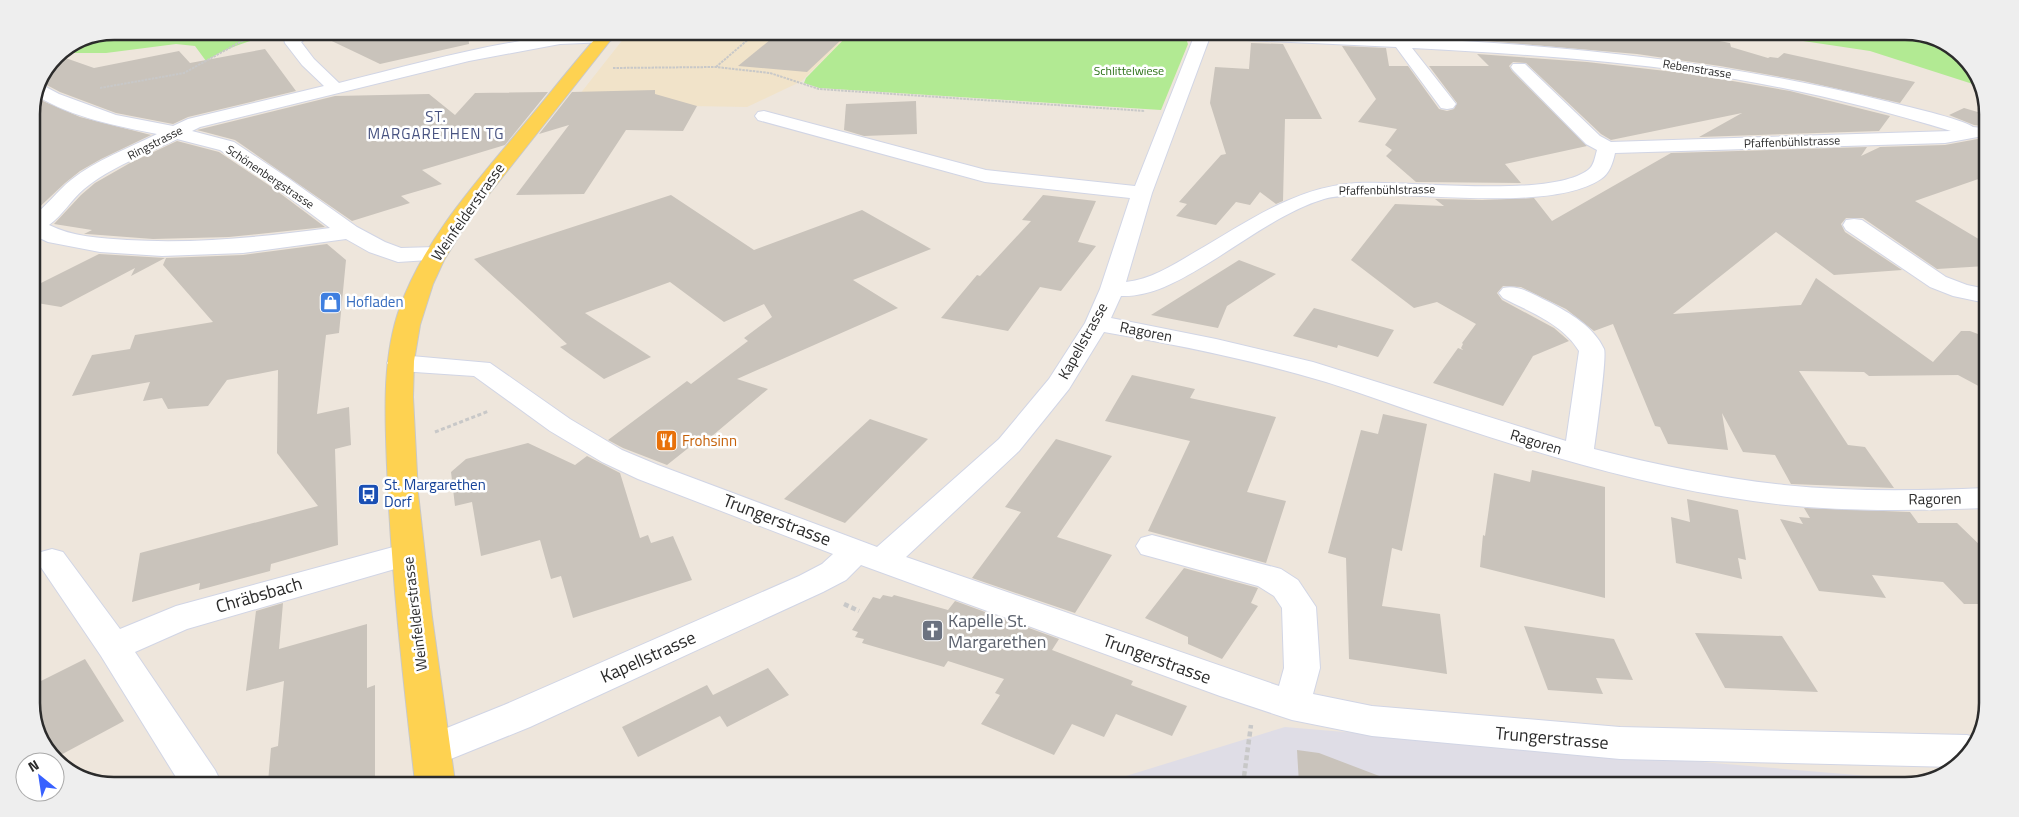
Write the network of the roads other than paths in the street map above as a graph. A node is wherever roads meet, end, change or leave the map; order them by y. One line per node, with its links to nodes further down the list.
1 (292, 40): 8 (street)
2 (554, 40): 8 (street, Ringstrasse)
3 (604, 40): 21 (main road, Weinfelderstrasse)
4 (1201, 40): 16 (street, Kapellstrasse)
5 (1331, 40): 6 (street, Rebenstrasse)
6 (1401, 44): 10 (street); 13 (street, Rebenstrasse)
7 (1519, 67): 15 (street)
8 (335, 88): 12 (street, Ringstrasse)
9 (46, 94): 12 (street, Schönenbergstrasse)
10 (1447, 104)
11 (764, 116): 16 (street)
12 (174, 132): 17 (street, Ringstrasse); 20 (street, Schönenbergstrasse)
13 (1979, 133)
14 (1979, 134): 15 (street, Pfaffenbühlstrasse)
15 (1607, 148): 22 (street, Pfaffenbühlstrasse)
16 (1142, 193): 22 (street, Kapellstrasse)
17 (40, 222)
18 (1854, 225): 24 (street)
19 (40, 231): 20 (street, Ringstrasse)
20 (349, 232): 21 (street, Schönenbergstrasse)
21 (436, 254): 26 (main road, Weinfelderstrasse)
22 (1112, 288): 25 (street, Kapellstrasse)
23 (1511, 293): 27 (street)
24 (1979, 295)
25 (1097, 323): 27 (street, Ragoren); 31 (street, Kapellstrasse)
26 (400, 363): 30 (main road, Weinfelderstrasse); 31 (street, Trungerstrasse)
27 (1579, 455): 28 (street, Ragoren)
28 (1979, 498)
29 (1152, 546): 34 (street)
30 (408, 554): 33 (street, Chräbsbach); 36 (main road, Weinfelderstrasse)
31 (869, 556): 34 (street, Trungerstrasse); 36 (street, Kapellstrasse)
32 (52, 560): 33 (street)
33 (113, 647): 37 (street)
34 (1292, 705): 35 (street, Trungerstrasse)
35 (1961, 751)
36 (433, 766)
37 (198, 777)

